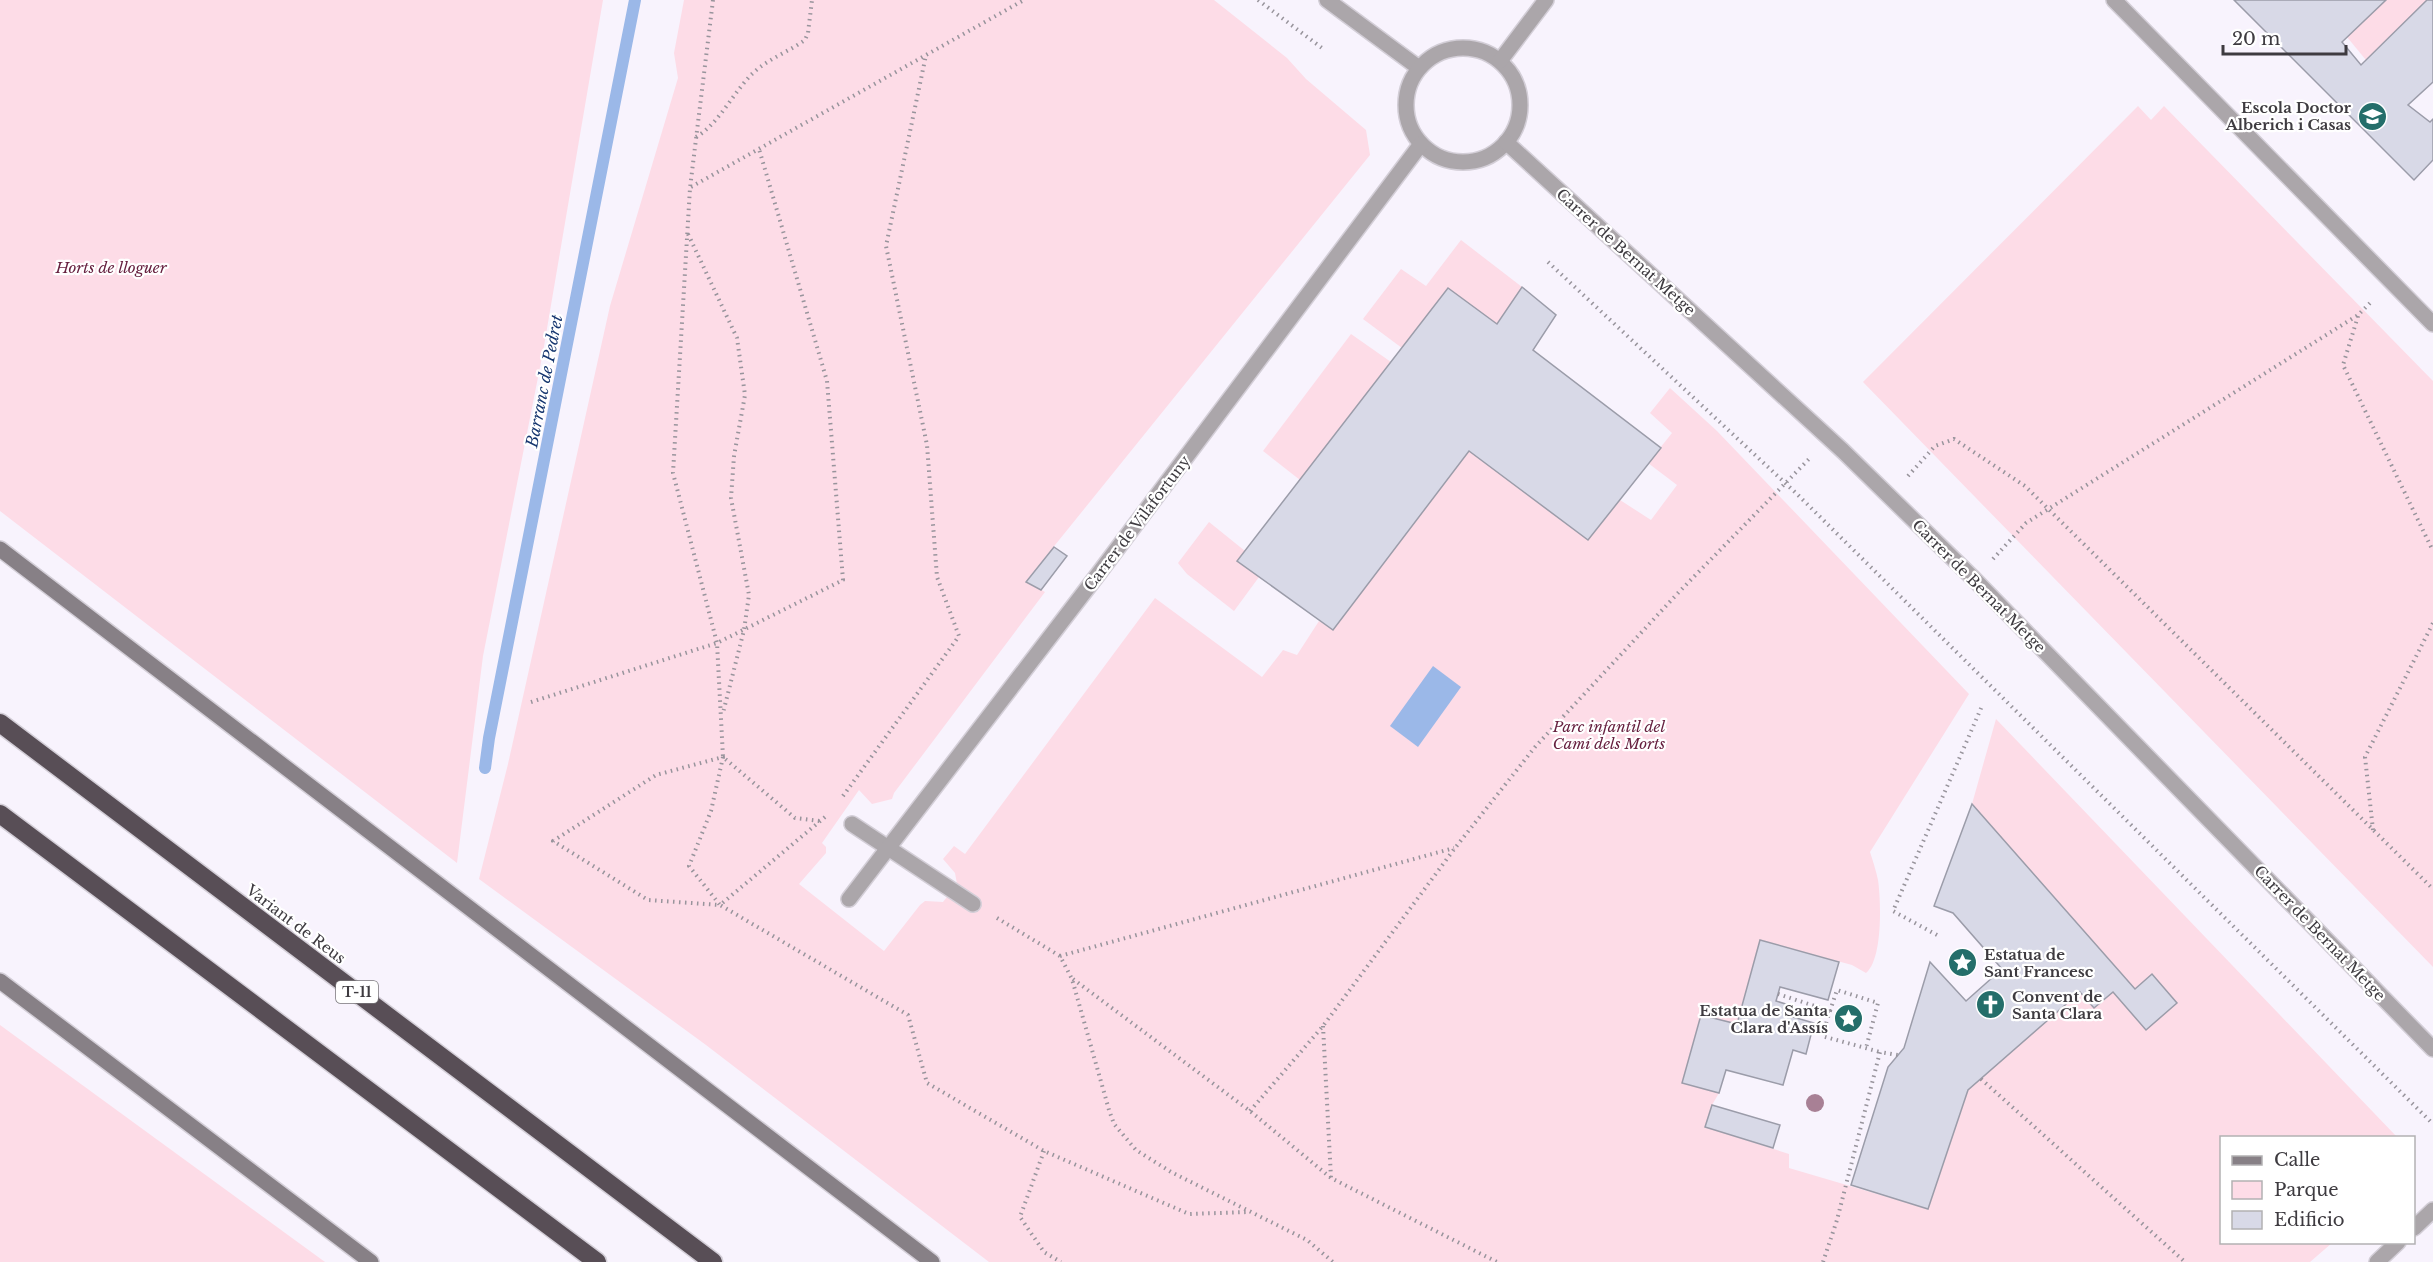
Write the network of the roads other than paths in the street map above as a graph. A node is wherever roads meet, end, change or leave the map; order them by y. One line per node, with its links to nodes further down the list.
1 (1327, 0): 5 (street)
2 (1546, 0): 4 (street)
3 (2115, 0): 8 (street)
4 (1500, 61): 5 (street); 6 (street)
5 (1419, 68): 7 (street)
6 (1506, 142): 7 (street); 17 (street, Carrer de Bernat Metge)
7 (1421, 144): 13 (street, Carrer de Vilafortuny)
8 (2433, 324)
9 (0, 549): 24 (street)
10 (0, 723): 23 (highway, Variant de Reus / T-11)
11 (0, 814): 22 (highway)
12 (852, 824): 13 (street)
13 (889, 848): 14 (street, Carrer de Vilafortuny); 15 (street)
14 (849, 899)
15 (974, 904)
16 (0, 981): 21 (street)
17 (2433, 1049)
18 (2433, 1210): 19 (street)
19 (2415, 1227)
20 (2396, 1244): 25 (street)
21 (371, 1262)
22 (597, 1262)
23 (714, 1262)
24 (932, 1262)
25 (2377, 1262)

